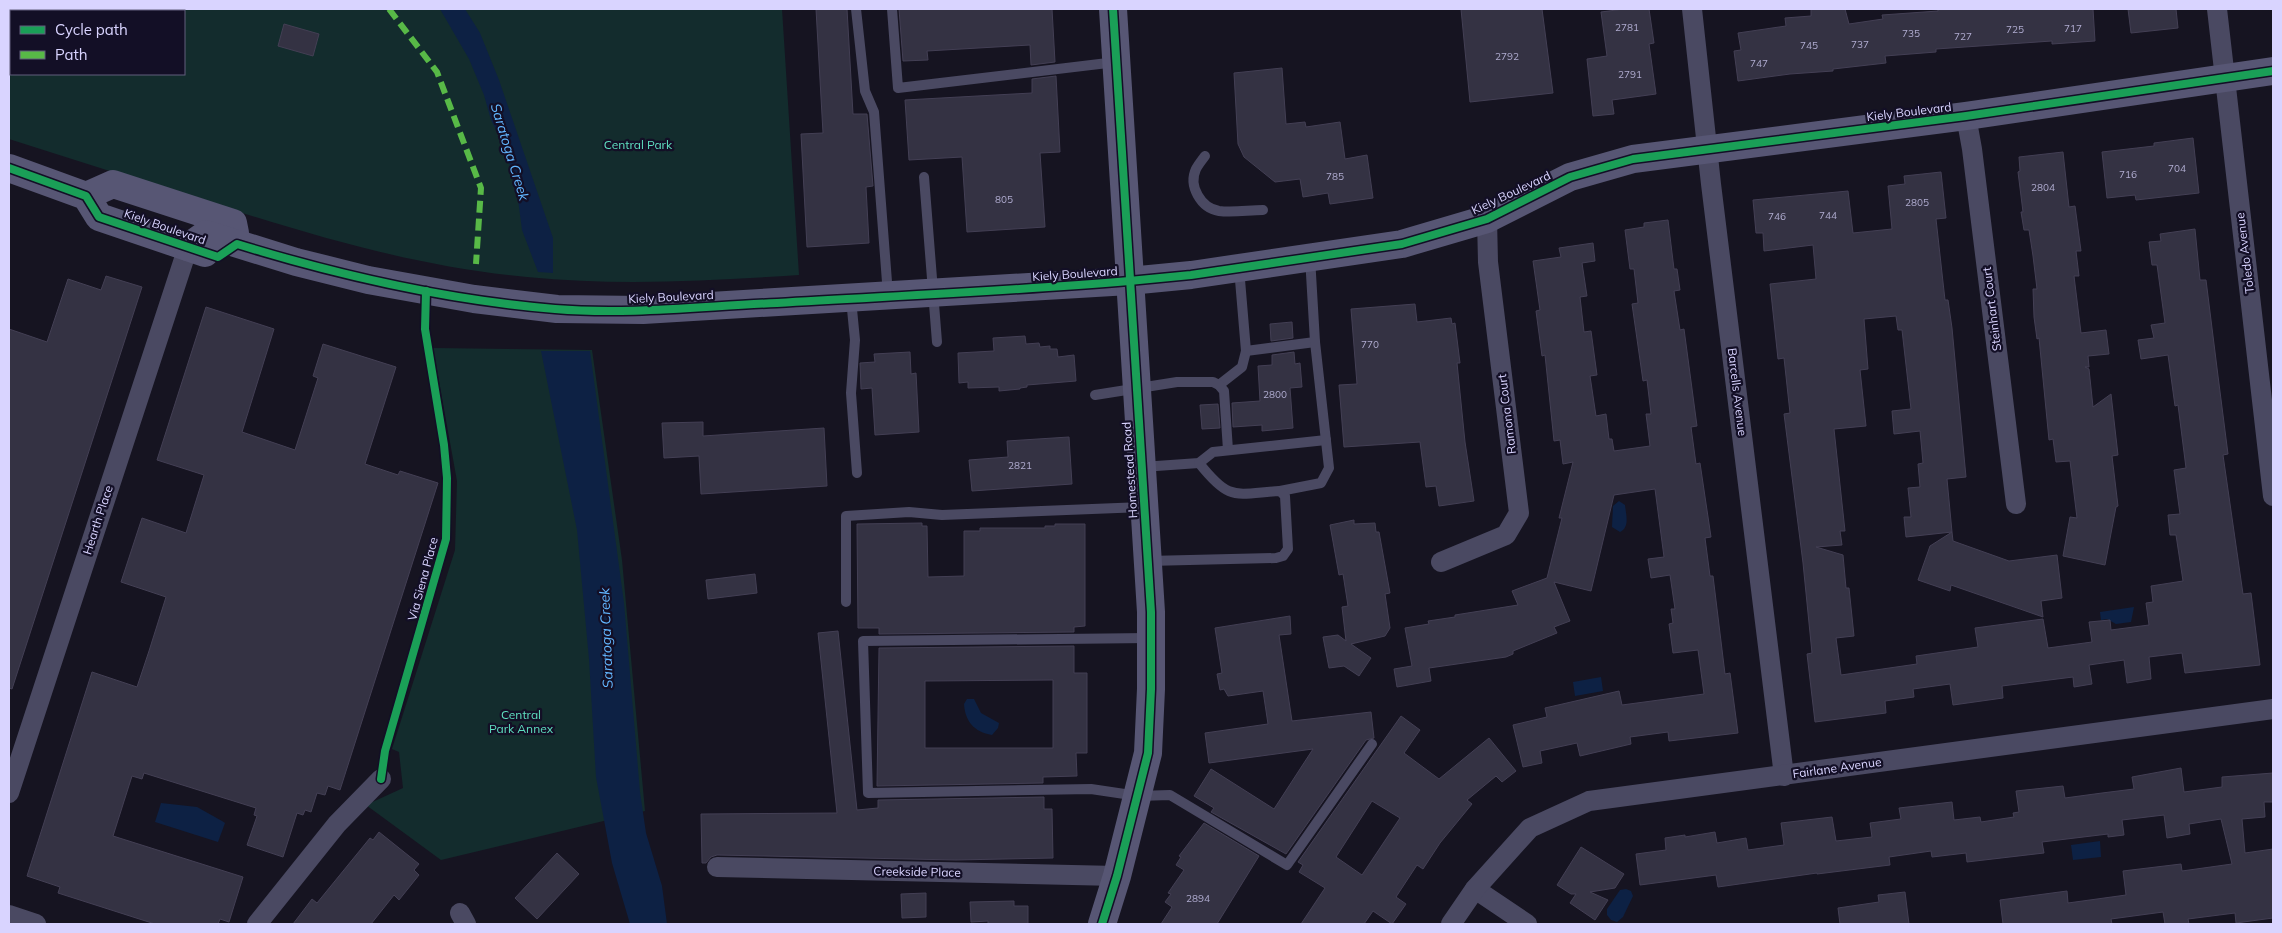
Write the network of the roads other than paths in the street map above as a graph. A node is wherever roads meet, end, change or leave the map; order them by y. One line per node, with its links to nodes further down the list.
1 (856, 9): 23 (lane)
2 (892, 9): 6 (lane)
3 (1113, 9): 6 (main road, Homestead Road)
4 (1692, 9): 10 (street, Barcells Avenue)
5 (2217, 9): 8 (street, Toledo Avenue)
6 (1117, 62): 21 (main road, Homestead Road)
7 (2273, 70): 8 (main road, Kiely Boulevard)
8 (2225, 77): 9 (main road, Kiely Boulevard); 37 (street, Toledo Avenue)
9 (1966, 116): 10 (main road, Kiely Boulevard); 38 (street, Steinhart Court)
10 (1708, 148): 16 (main road, Kiely Boulevard); 46 (street, Barcells Avenue)
11 (1205, 156): 15 (lane)
12 (9, 168): 14 (main road)
13 (924, 177): 22 (lane)
14 (86, 196): 17 (main road, Kiely Boulevard); 18 (main road, Kiely Boulevard)
15 (1262, 210)
16 (1487, 219): 19 (main road, Kiely Boulevard); 41 (street, Ramona Court)
17 (237, 244): 18 (main road, Kiely Boulevard); 24 (main road, Kiely Boulevard)
18 (188, 247): 48 (street, Hearth Place)
19 (1310, 256): 20 (main road, Kiely Boulevard); 26 (lane)
20 (1239, 266): 21 (main road, Kiely Boulevard); 27 (lane)
21 (1129, 281): 22 (main road, Kiely Boulevard); 29 (main road, Homestead Road)
22 (933, 294): 23 (main road, Kiely Boulevard); 25 (lane)
23 (888, 296): 24 (main road, Kiely Boulevard)
24 (851, 298): 35 (lane)
25 (937, 342)
26 (1315, 342): 27 (lane); 31 (lane)
27 (1246, 350): 28 (lane)
28 (1220, 385): 29 (lane); 32 (lane)
29 (1136, 390): 30 (lane); 34 (main road, Homestead Road)
30 (1095, 395)
31 (1326, 440): 32 (lane); 36 (lane)
32 (1228, 450): 33 (lane)
33 (1199, 463): 34 (lane); 36 (lane)
34 (1141, 467): 39 (main road, Homestead Road)
35 (857, 473)
36 (1280, 491): 40 (lane)
37 (2273, 496)
38 (2016, 504)
39 (1144, 507): 40 (main road, Homestead Road); 42 (lane)
40 (1148, 561): 43 (main road, Homestead Road)
41 (1440, 562)
42 (846, 602)
43 (1151, 638): 49 (main road, Homestead Road); 49 (lane)
44 (2273, 709): 46 (street, Fairlane Avenue)
45 (1372, 744): 49 (lane)
46 (1784, 776): 52 (street, Fairlane Avenue)
47 (381, 779): 55 (street)
48 (9, 793)
49 (1138, 796): 51 (main road, Homestead Road)
50 (717, 867): 51 (street, Creekside Place)
51 (1117, 876): 56 (main road, Homestead Road)
52 (1475, 890): 57 (street, Fairlane Avenue); 58 (street)
53 (9, 915): 54 (street)
54 (36, 924)
55 (257, 924)
56 (1102, 924)
57 (1452, 924)
58 (1527, 924)

